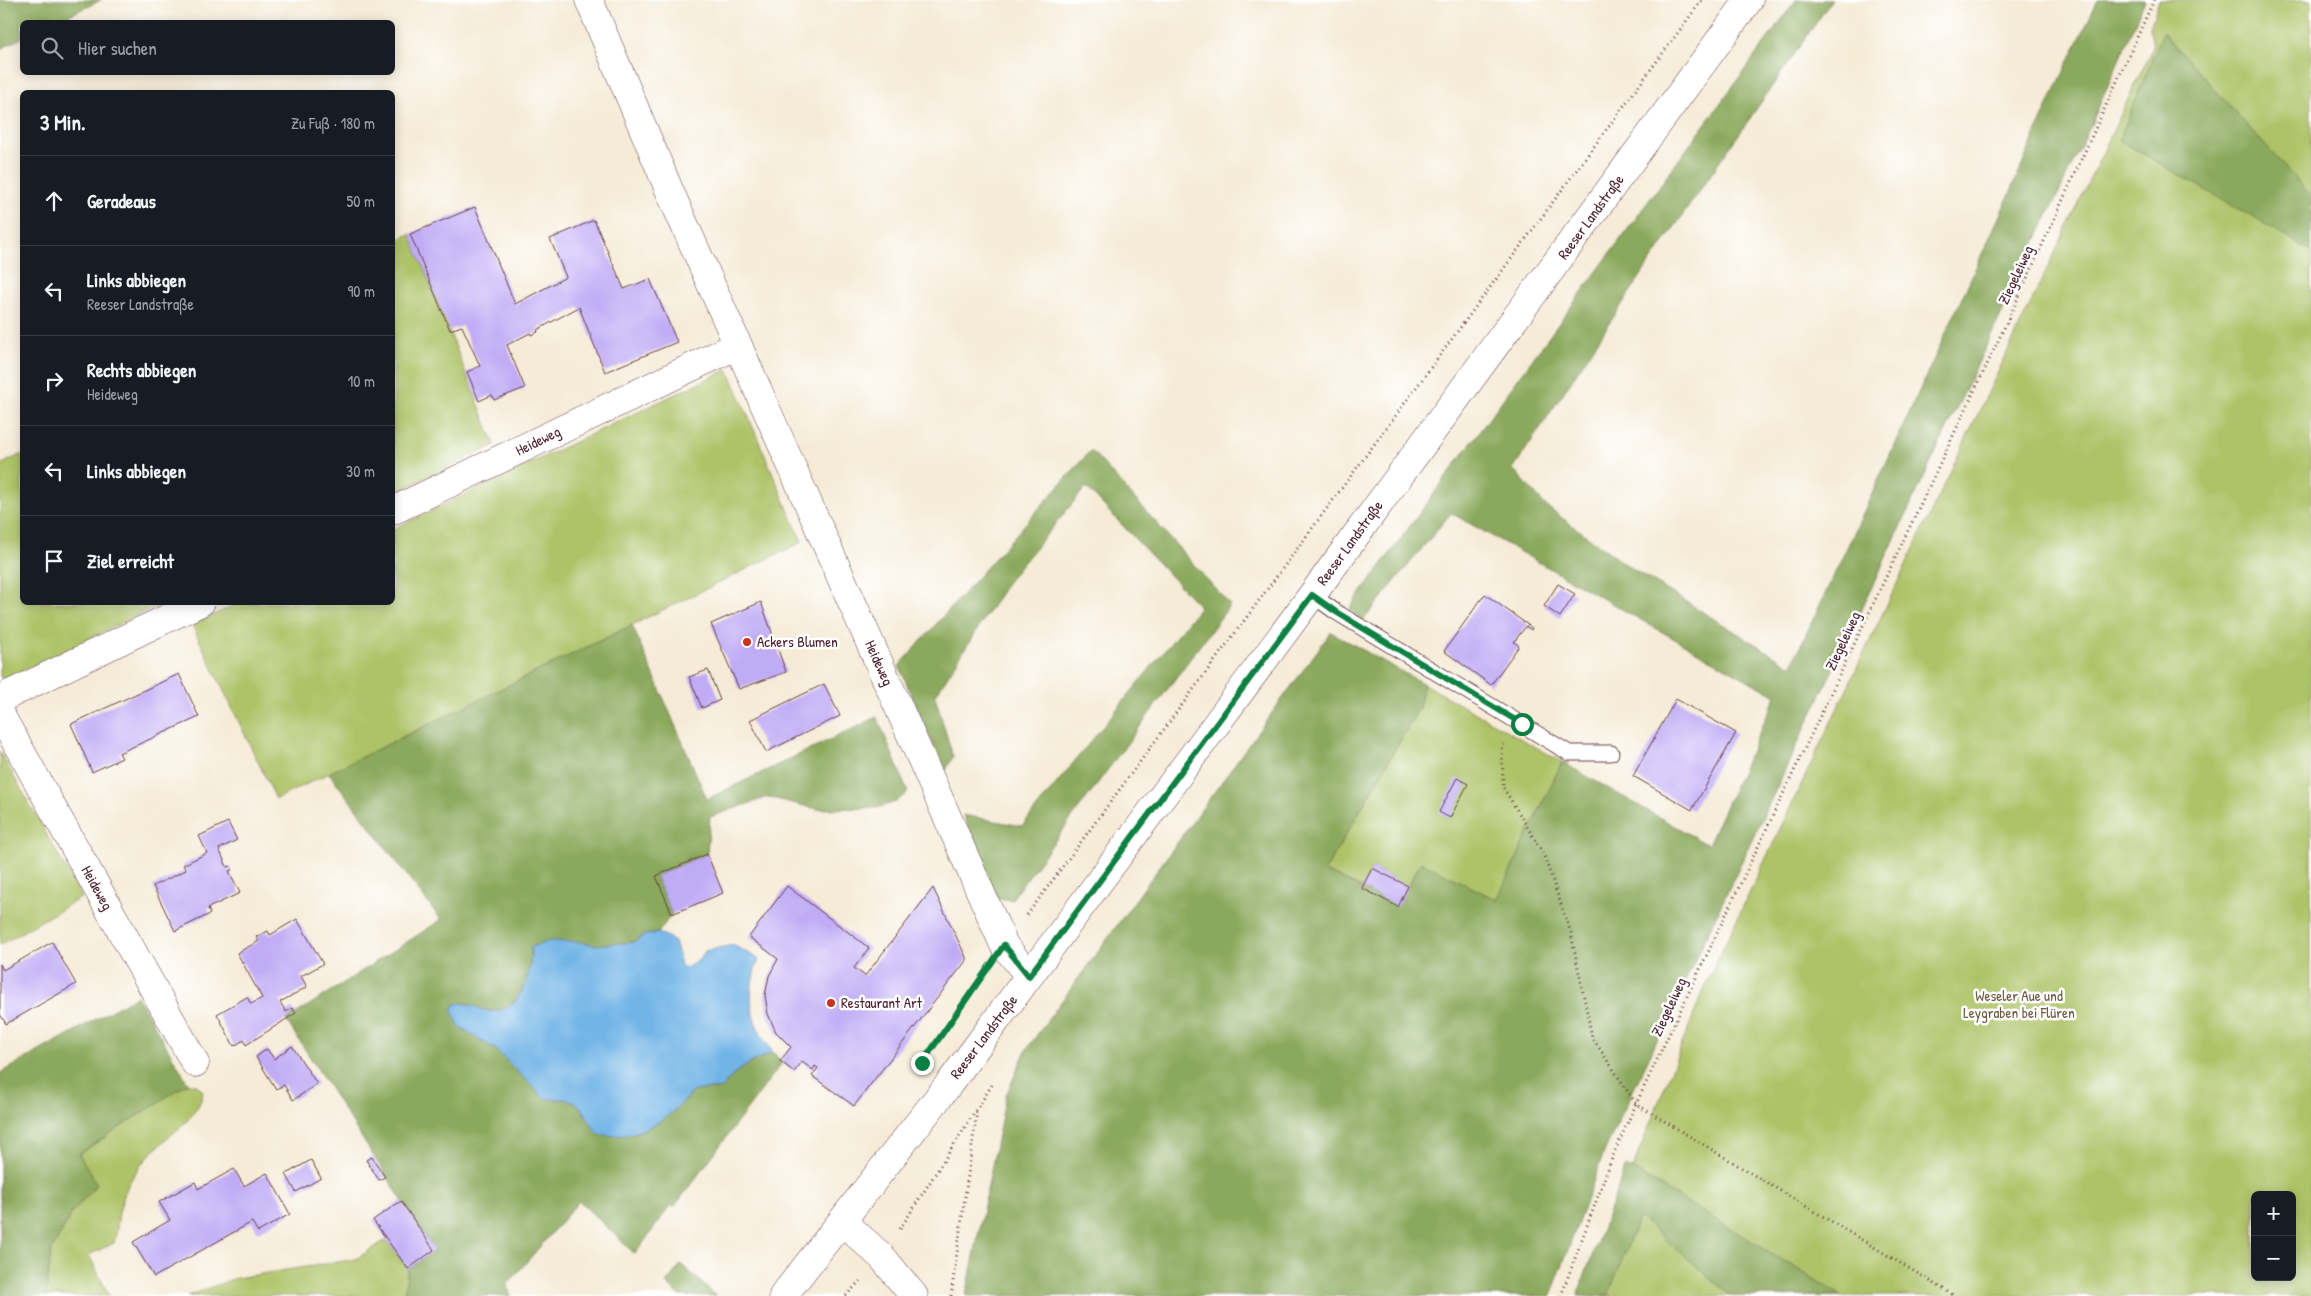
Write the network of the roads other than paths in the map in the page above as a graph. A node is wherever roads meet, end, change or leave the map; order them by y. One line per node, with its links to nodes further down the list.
1 (589, 0): 3 (street, Heideweg)
2 (1749, 0): 5 (street, Reeser Landstraße)
3 (738, 345): 4 (street, Heideweg); 10 (street, Heideweg)
4 (395, 510)
5 (1312, 595): 9 (lane); 10 (street, Reeser Landstraße)
6 (195, 605): 7 (street)
7 (0, 699)
8 (0, 714): 11 (street, Heideweg)
9 (1611, 753)
10 (1029, 976): 12 (street, Reeser Landstraße)
11 (195, 1063)
12 (842, 1222): 13 (street, Reeser Landstraße); 14 (street)
13 (783, 1296)
14 (914, 1296)

